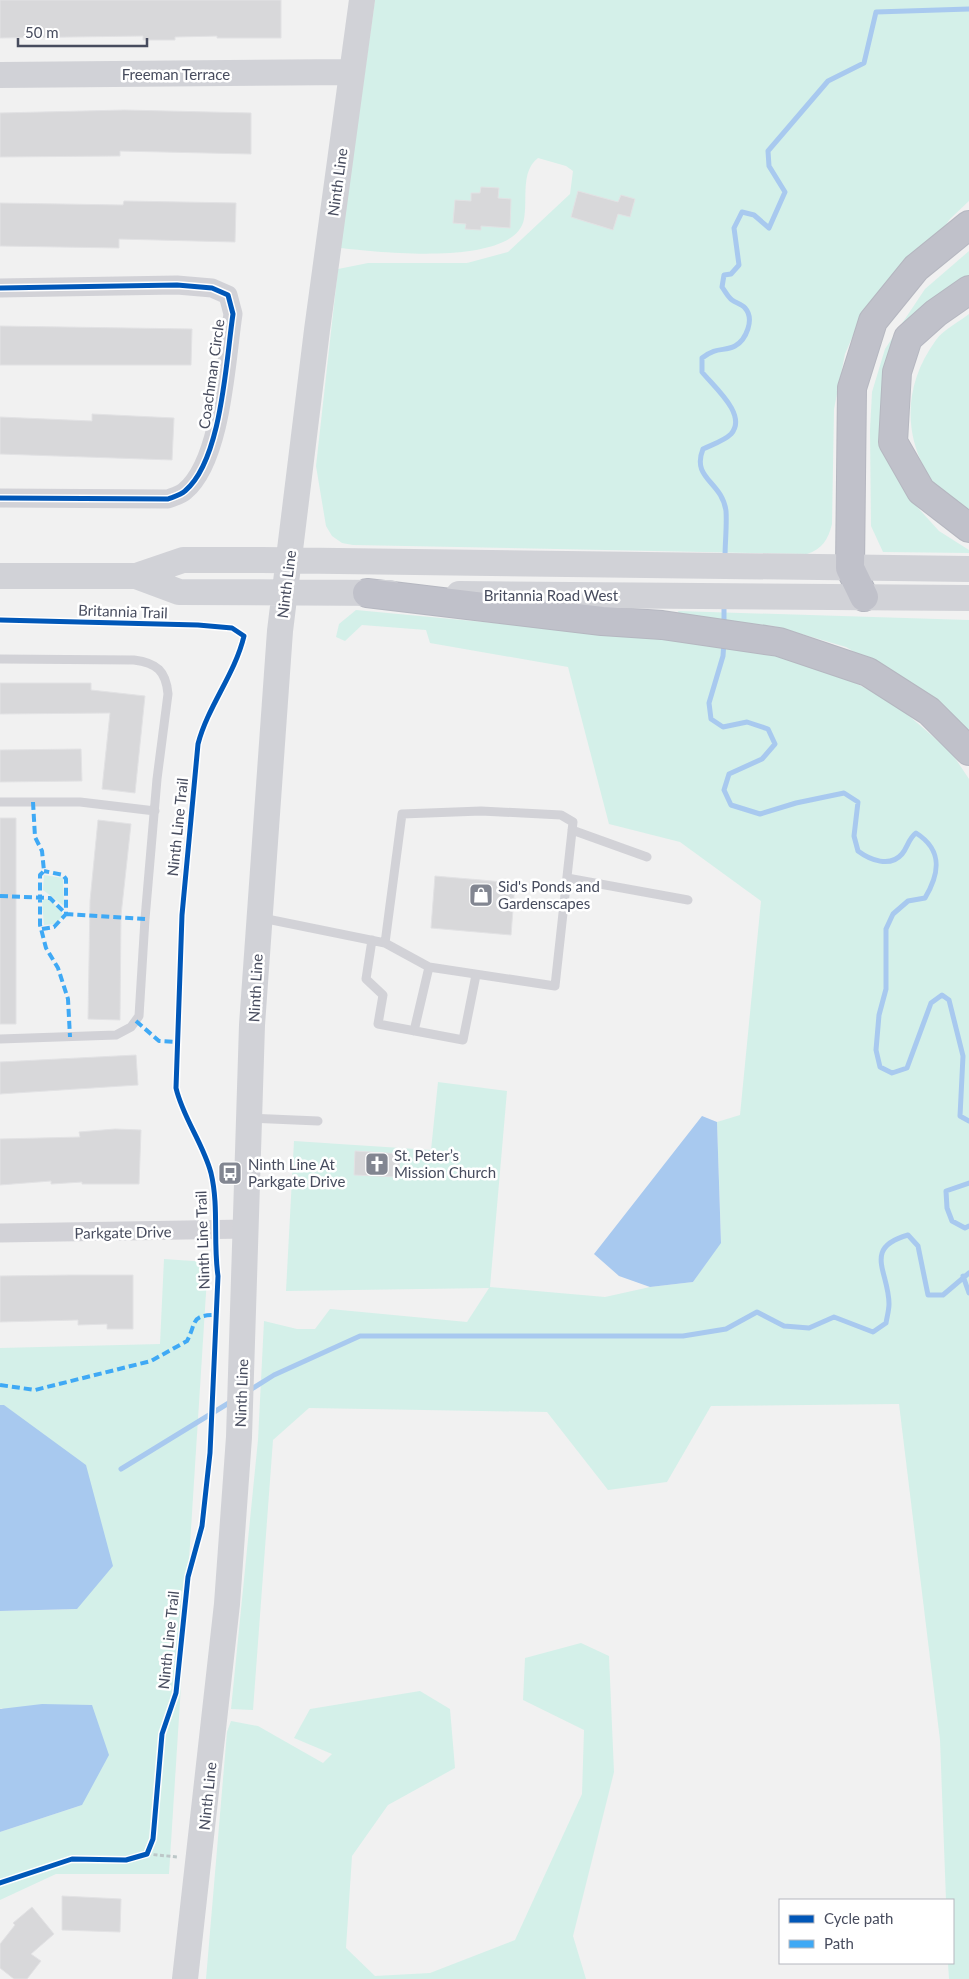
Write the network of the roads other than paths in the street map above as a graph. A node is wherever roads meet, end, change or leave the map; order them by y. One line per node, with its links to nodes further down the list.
1 (362, 0): 2 (main road, Ninth Line)
2 (352, 72): 3 (main road, Freeman Terrace); 9 (main road, Ninth Line)
3 (0, 74)
4 (969, 225): 10 (highway)
5 (0, 288): 7 (street, Coachman Circle)
6 (969, 290): 8 (highway)
7 (0, 498)
8 (969, 528)
9 (289, 560): 10 (main road, Britannia Road West); 13 (main road, Britannia Road West); 14 (main road, Ninth Line)
10 (850, 568): 11 (main road, Britannia Road West); 16 (highway)
11 (969, 569)
12 (0, 576): 13 (main road, Britannia Road West)
13 (136, 576): 14 (main road, Britannia Road West)
14 (285, 592): 15 (main road, Britannia Road West); 26 (main road, Ninth Line)
15 (368, 593): 16 (main road, Britannia Road West); 19 (highway)
16 (864, 597): 17 (main road, Britannia Road West)
17 (969, 598)
18 (0, 659): 21 (lane)
19 (969, 751)
20 (0, 802): 21 (lane)
21 (155, 811): 32 (lane)
22 (572, 830): 23 (lane); 24 (lane); 28 (lane)
23 (648, 857)
24 (567, 878): 25 (lane); 30 (lane)
25 (688, 900)
26 (259, 917): 27 (lane); 33 (main road, Ninth Line)
27 (372, 940): 28 (lane); 31 (lane)
28 (385, 943): 29 (lane)
29 (429, 966): 30 (lane); 31 (lane)
30 (476, 975): 31 (lane)
31 (414, 1031)
32 (0, 1039)
33 (250, 1118): 34 (lane); 35 (main road, Ninth Line)
34 (318, 1121)
35 (247, 1229): 36 (street, Parkgate Drive); 37 (main road, Ninth Line)
36 (0, 1233)
37 (185, 1979)

